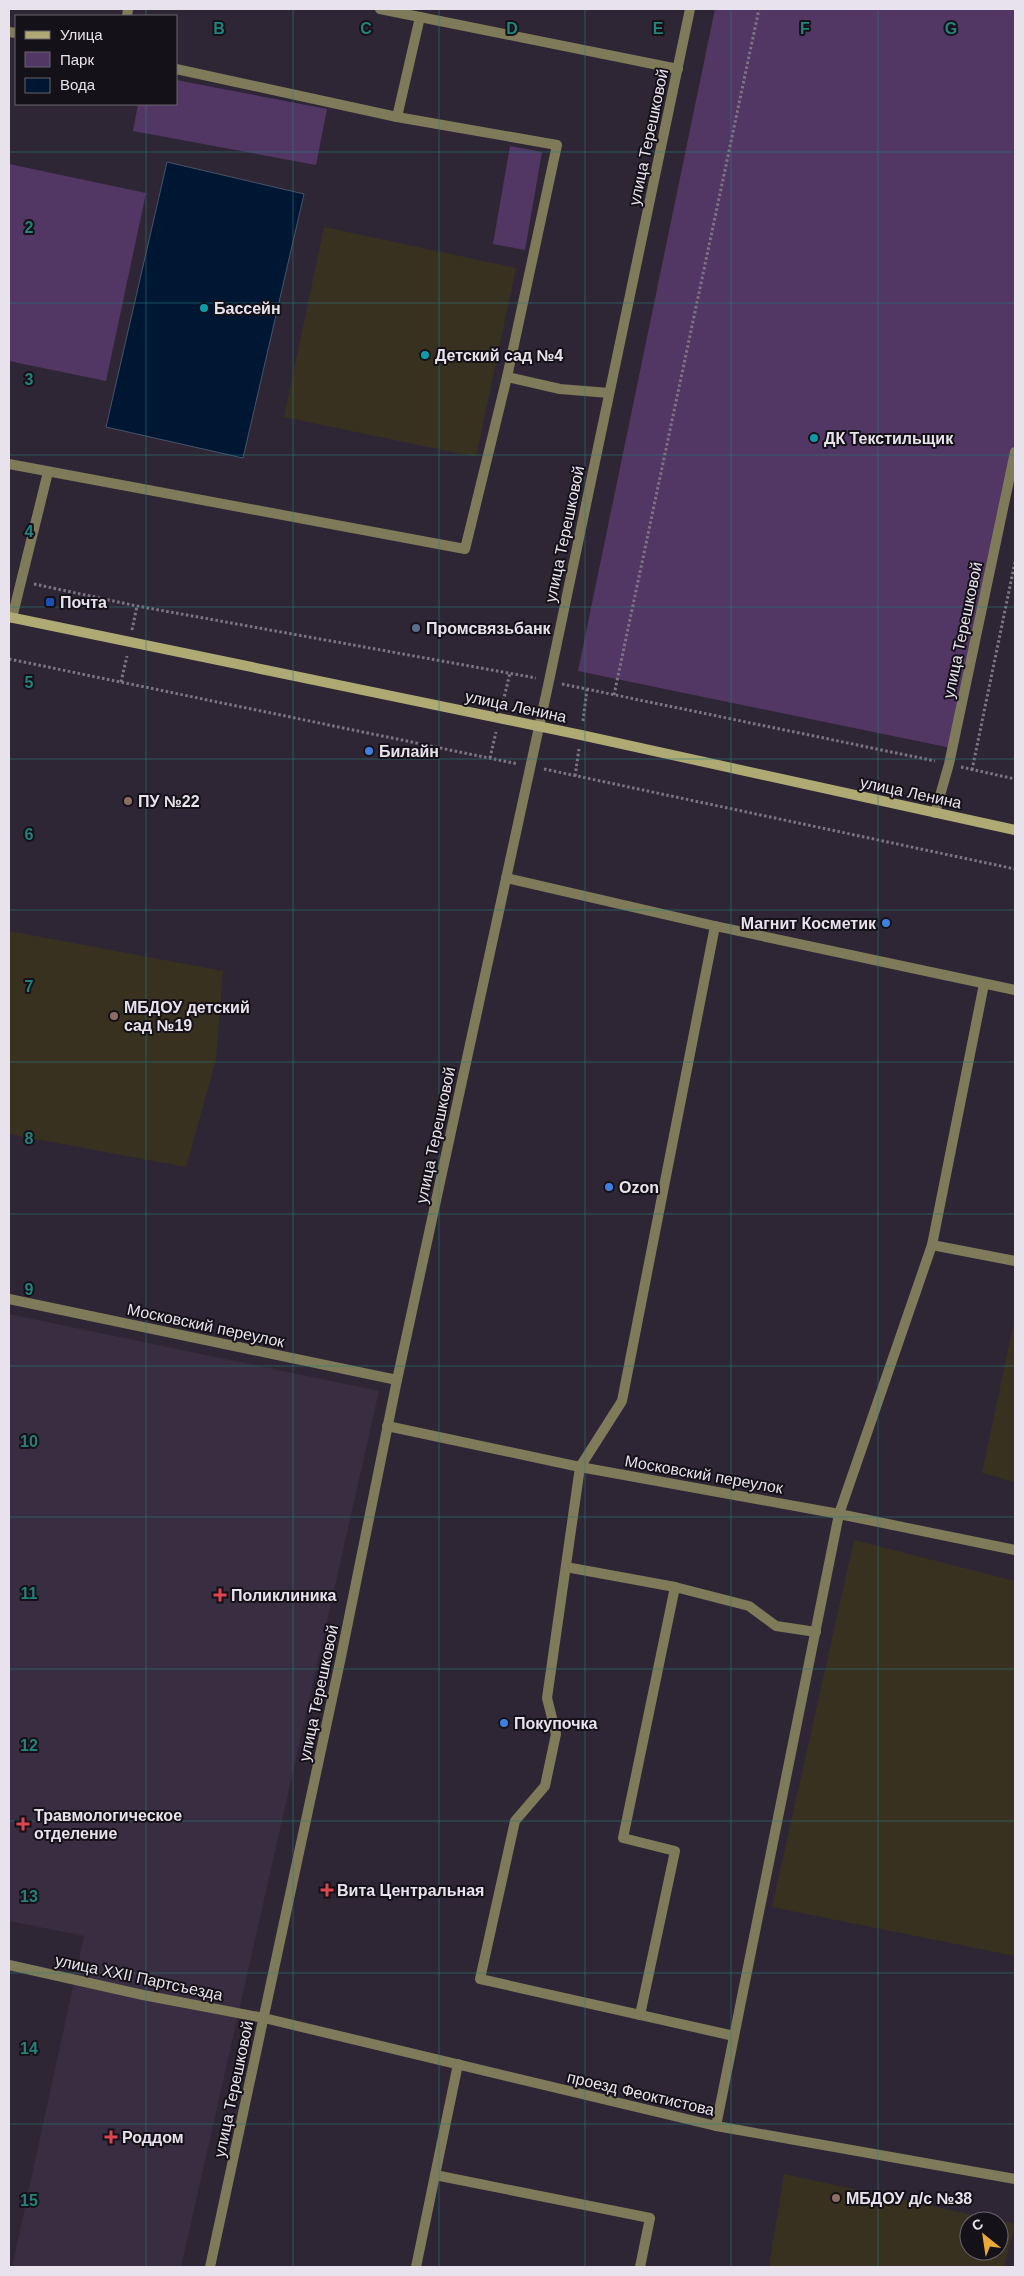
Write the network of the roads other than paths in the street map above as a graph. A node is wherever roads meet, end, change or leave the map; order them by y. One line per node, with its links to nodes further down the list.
1 (380, 9): 3 (street)
2 (690, 9): 5 (street, улица Терешковой)
3 (420, 17): 5 (street); 6 (street)
4 (178, 69): 6 (street)
5 (678, 69): 8 (street, улица Терешковой)
6 (397, 117): 7 (street)
7 (507, 377): 8 (street); 11 (street)
8 (609, 393): 13 (street, улица Терешковой)
9 (1015, 452): 14 (street, улица Терешковой)
10 (9, 464): 11 (street)
11 (48, 472): 12 (street)
12 (10, 618): 13 (main road, улица Ленина)
13 (539, 727): 14 (main road, улица Ленина); 16 (street, улица Терешковой)
14 (935, 813): 15 (main road, улица Ленина)
15 (1015, 830)
16 (506, 878): 17 (street); 23 (street, улица Терешковой)
17 (715, 926): 18 (street); 25 (street)
18 (984, 984): 19 (street); 20 (street)
19 (1015, 990)
20 (932, 1245): 21 (street); 26 (street)
21 (1015, 1261)
22 (9, 1299): 23 (street, Московский переулок)
23 (397, 1380): 24 (street, улица Терешковой)
24 (388, 1426): 25 (street, Московский переулок); 33 (street, улица Терешковой)
25 (580, 1467): 26 (street, Московский переулок); 28 (street)
26 (839, 1514): 27 (street, Московский переулок); 30 (street)
27 (1015, 1550)
28 (566, 1567): 29 (street); 32 (street)
29 (675, 1587): 30 (street); 32 (street)
30 (816, 1632): 34 (street)
31 (9, 1965): 33 (street, улица XXII Партсъезда)
32 (640, 2015): 34 (street)
33 (264, 2018): 35 (street, проезд Феоктистова); 39 (street, улица Терешковой)
34 (734, 2036): 36 (street)
35 (458, 2064): 36 (street, проезд Феоктистова); 37 (street)
36 (716, 2126): 38 (street, проезд Феоктистова)
37 (435, 2175): 40 (street); 41 (street)
38 (1015, 2179)
39 (210, 2267)
40 (416, 2267)
41 (640, 2267)

